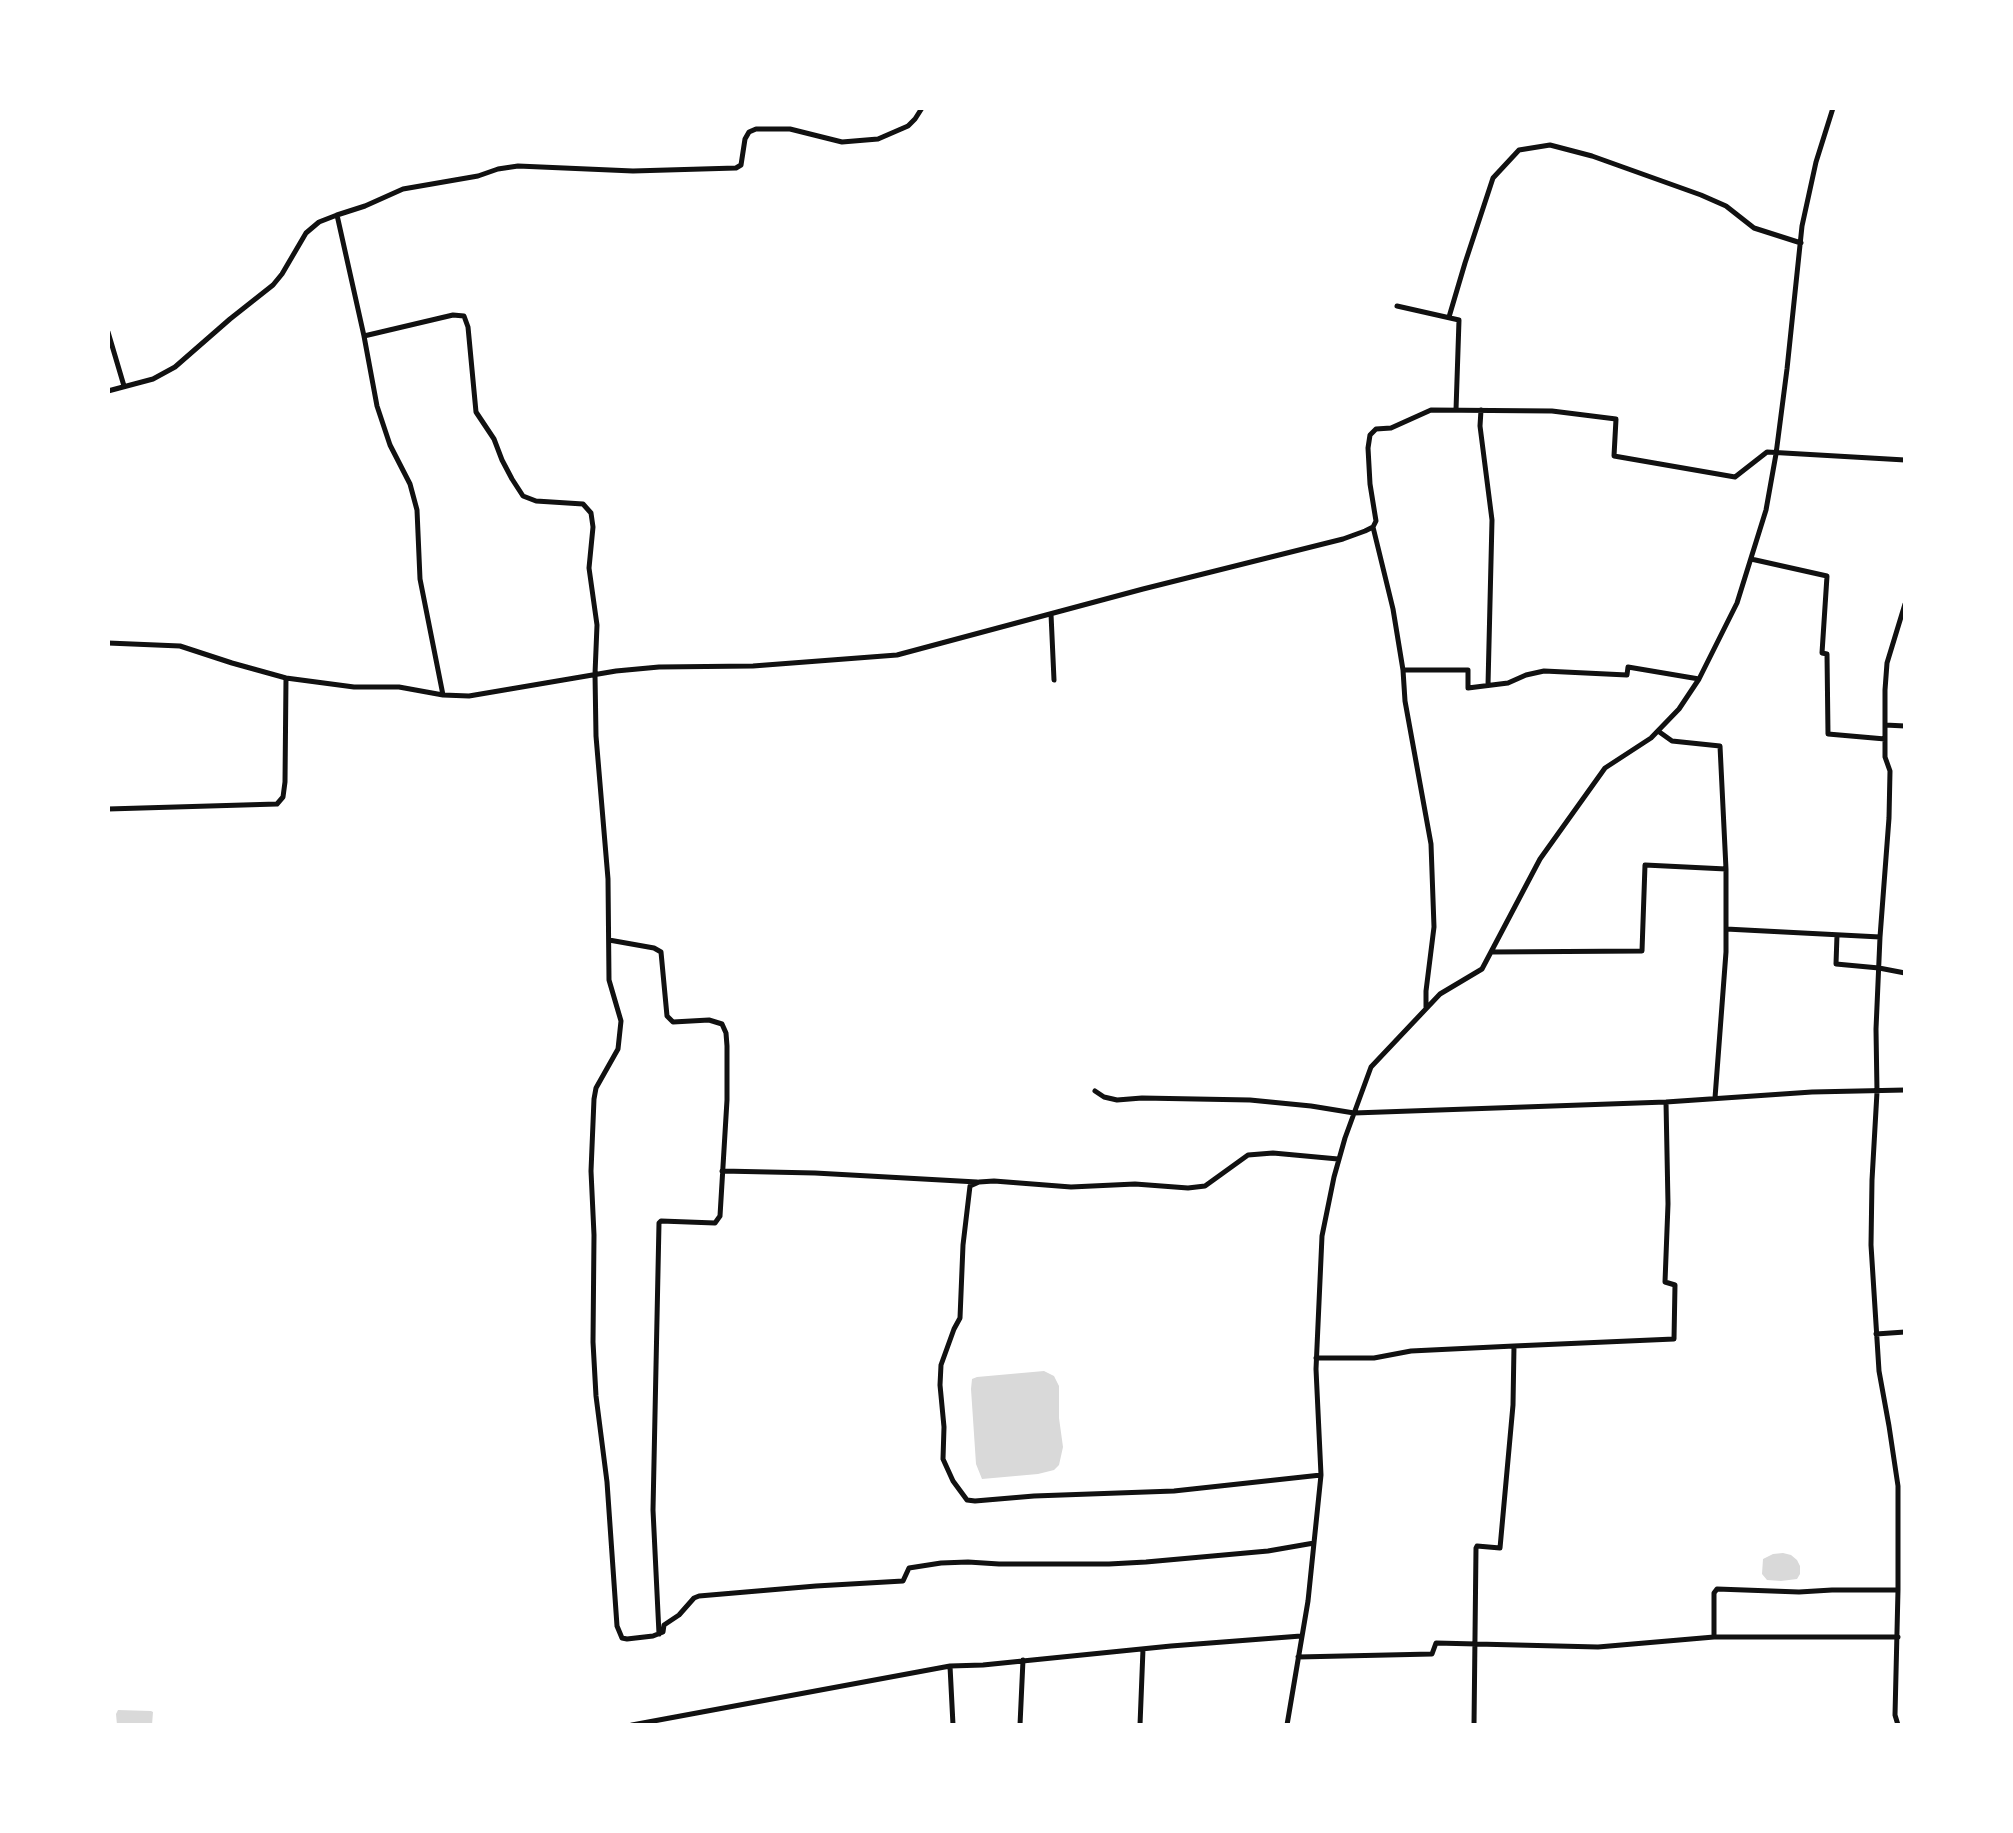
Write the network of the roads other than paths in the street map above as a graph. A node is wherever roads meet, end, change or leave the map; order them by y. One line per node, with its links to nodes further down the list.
1 (922, 108): 3 (street)
2 (1833, 108): 4 (street)
3 (337, 215): 8 (street); 9 (street)
4 (1801, 243): 6 (street); 13 (street)
5 (1397, 306): 6 (street)
6 (1449, 317): 11 (street)
7 (108, 332): 9 (street)
8 (364, 336): 21 (street); 26 (street)
9 (124, 386): 10 (street)
10 (108, 391)
11 (1456, 410): 12 (street); 15 (street)
12 (1481, 410): 13 (street); 25 (street)
13 (1776, 454): 14 (street); 16 (street)
14 (1905, 460)
15 (1373, 527): 18 (street); 20 (street)
16 (1751, 559): 23 (street); 30 (street)
17 (1905, 604): 27 (street)
18 (1051, 614): 21 (street); 24 (street)
19 (108, 643): 22 (street)
20 (1403, 670): 25 (street); 40 (street)
21 (595, 674): 26 (street); 36 (street)
22 (286, 678): 26 (street); 31 (street)
23 (1699, 679): 25 (street); 29 (street)
24 (1054, 680)
25 (1488, 685)
26 (443, 695)
27 (1885, 725): 28 (street); 30 (street)
28 (1905, 726)
29 (1658, 731): 32 (street); 37 (street)
30 (1885, 739): 35 (street)
31 (108, 809)
32 (1726, 869): 33 (street); 37 (street)
33 (1726, 929): 34 (street); 44 (street)
34 (1837, 935): 35 (street); 38 (street)
35 (1880, 937): 38 (street)
36 (609, 940): 48 (street); 57 (street)
37 (1491, 952): 40 (street)
38 (1879, 968): 39 (street); 43 (street)
39 (1905, 973)
40 (1426, 1008): 46 (street)
41 (1905, 1090): 43 (street)
42 (1095, 1091): 46 (street)
43 (1877, 1092): 44 (street); 51 (street)
44 (1715, 1098): 45 (street)
45 (1666, 1102): 46 (street); 52 (street)
46 (1354, 1113): 47 (street)
47 (1338, 1159): 49 (street); 53 (street)
48 (722, 1171): 49 (street); 57 (street)
49 (979, 1182): 54 (street)
50 (1905, 1332): 51 (street)
51 (1876, 1334): 56 (street)
52 (1514, 1346): 53 (street); 61 (street)
53 (1316, 1358): 54 (street)
54 (1321, 1475): 55 (street)
55 (1314, 1543): 57 (street); 58 (street)
56 (1901, 1590): 59 (street); 60 (street)
57 (659, 1634)
58 (1301, 1636): 62 (street); 63 (street)
59 (1714, 1637): 60 (street); 61 (street)
60 (1898, 1637): 72 (street)
61 (1476, 1644): 63 (street); 71 (street)
62 (1143, 1649): 64 (street); 69 (street)
63 (1298, 1657): 70 (street)
64 (1023, 1660): 65 (street); 68 (street)
65 (950, 1666): 66 (street); 67 (street)
66 (632, 1725)
67 (953, 1725)
68 (1020, 1725)
69 (1140, 1725)
70 (1287, 1725)
71 (1474, 1725)
72 (1898, 1725)

